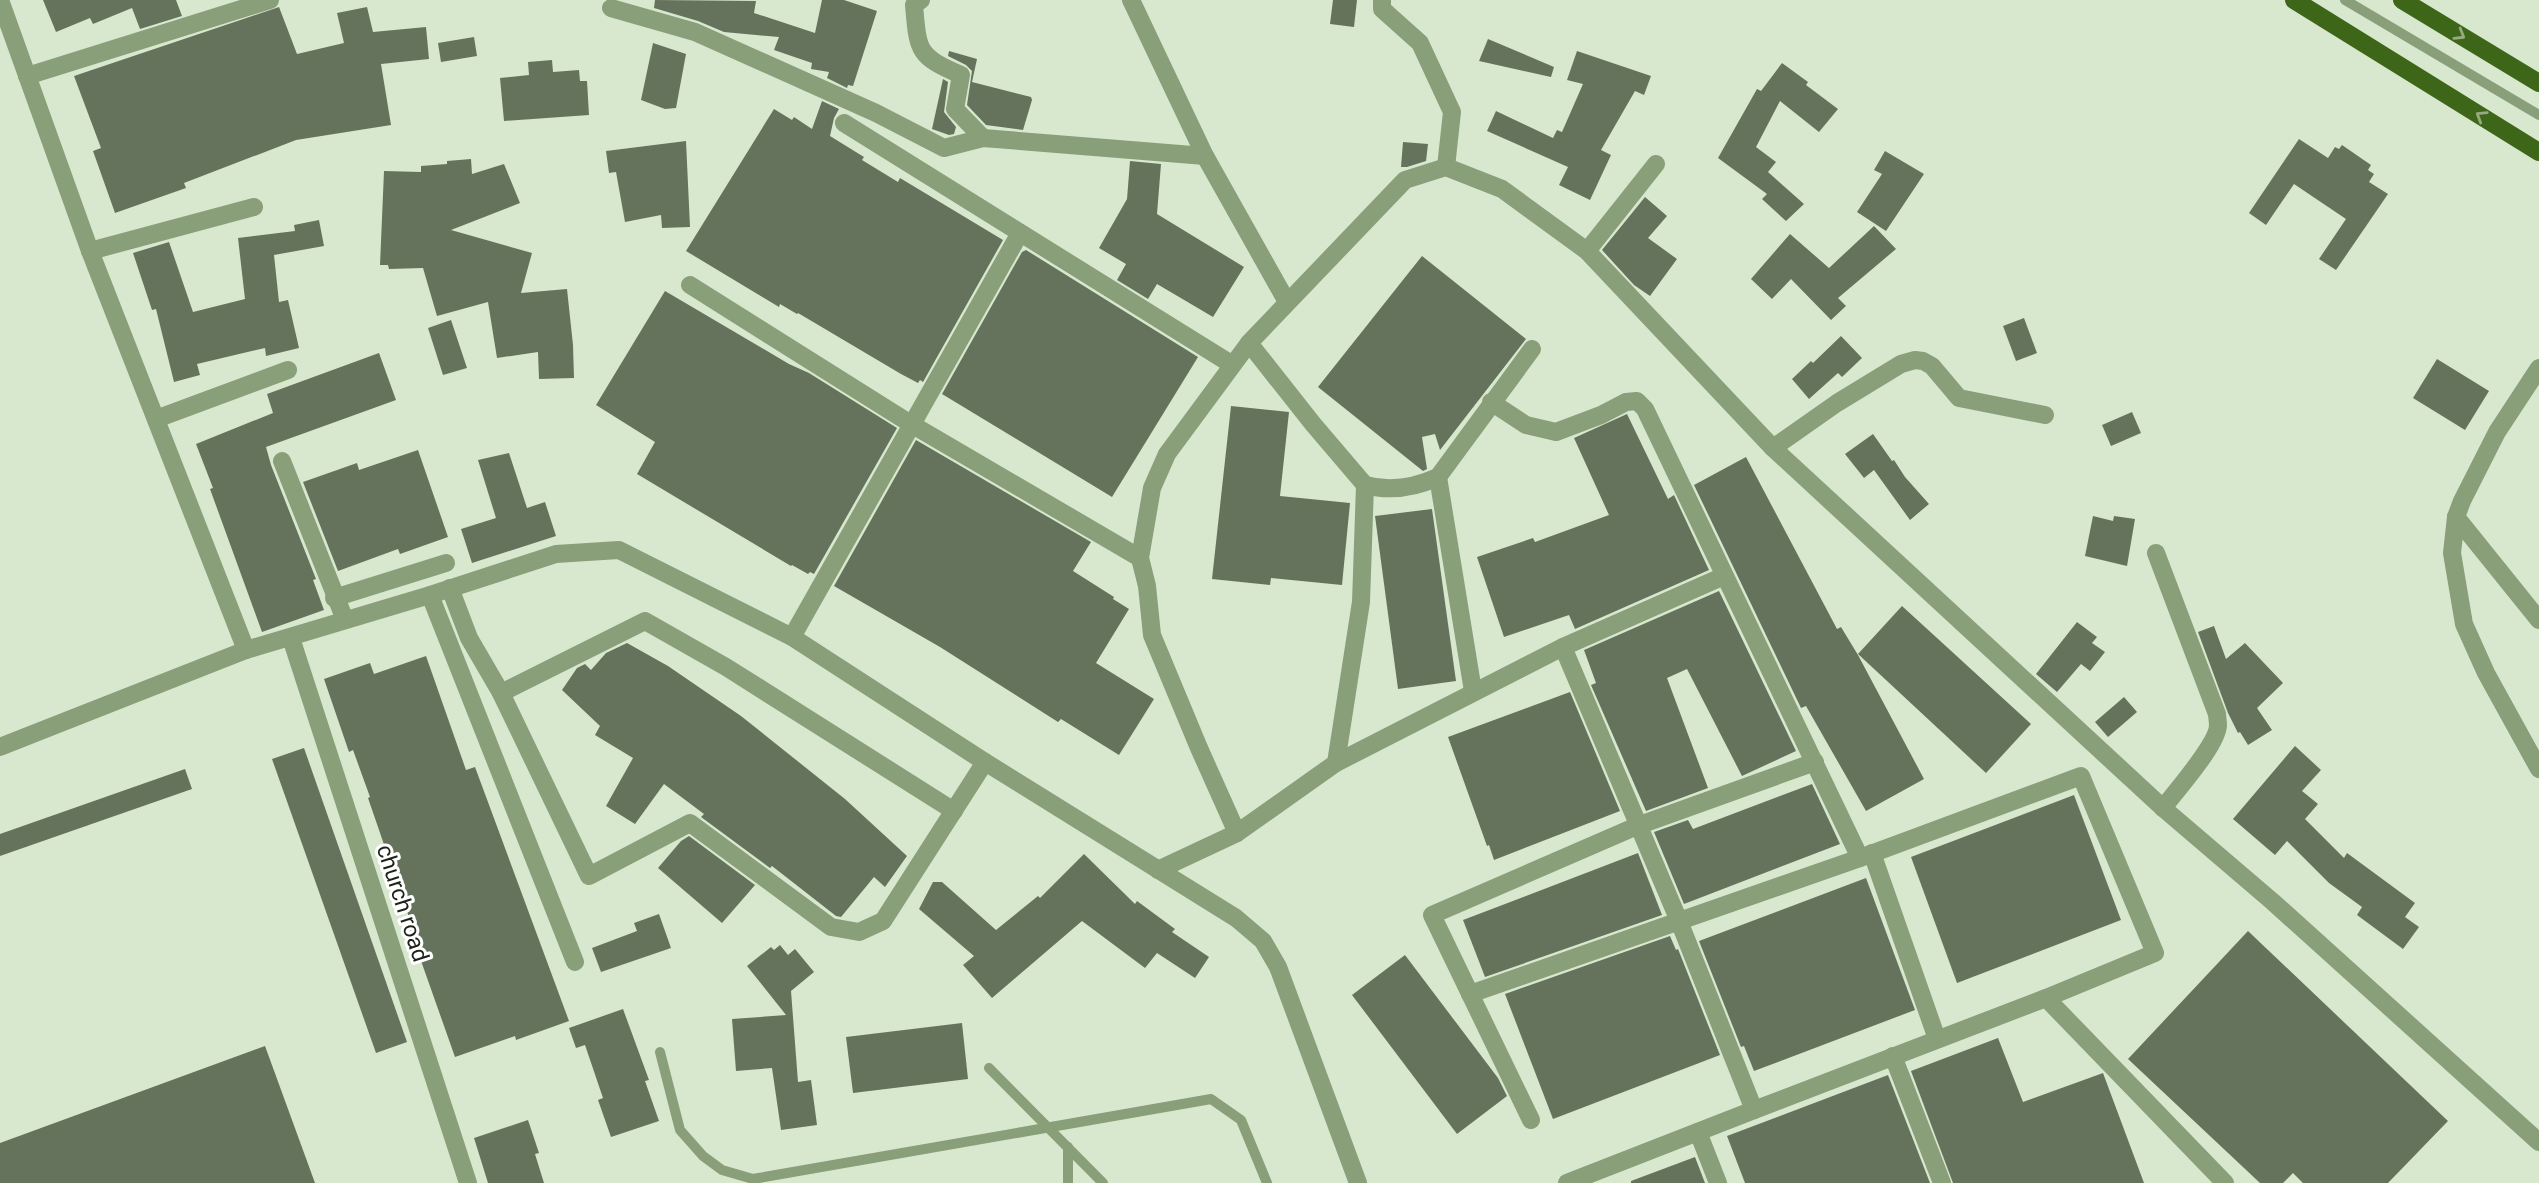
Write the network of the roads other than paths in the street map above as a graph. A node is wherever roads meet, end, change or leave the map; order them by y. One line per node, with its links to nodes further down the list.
1 (0, 0): 10 (street)
2 (270, 0): 10 (street)
3 (921, 0): 14 (street)
4 (1131, 0): 16 (street)
5 (1382, 0): 18 (street)
6 (2294, 0): 15 (main road, one-way to 6)
7 (2345, 0): 12 (lane)
8 (2402, 0): 11 (main road, one-way to 11)
9 (611, 8): 14 (street)
10 (27, 76): 21 (street)
11 (2539, 83)
12 (2539, 115)
13 (844, 123): 20 (street)
14 (983, 138): 16 (street)
15 (2539, 152)
16 (1205, 156): 24 (street)
17 (1656, 164): 22 (street)
18 (1446, 167): 22 (street); 24 (street)
19 (254, 207): 21 (street)
20 (1020, 233): 27 (street); 33 (street)
21 (90, 251): 32 (street)
22 (1587, 251): 34 (street)
23 (690, 285): 33 (street)
24 (1287, 302): 25 (street)
25 (1249, 343): 27 (street); 37 (street)
26 (1532, 349): 30 (street)
27 (1231, 365): 40 (street)
28 (2539, 368): 38 (street)
29 (288, 370): 32 (street)
30 (1491, 402): 36 (street); 42 (street)
31 (2045, 415): 34 (street)
32 (156, 419): 51 (street)
33 (911, 424): 40 (street); 48 (street)
34 (1773, 448): 59 (street)
35 (282, 461): 45 (street)
36 (1438, 477): 37 (street); 52 (street)
37 (1365, 485): 57 (street)
38 (2456, 517): 47 (street); 58 (street)
39 (2156, 553): 59 (street)
40 (1140, 558): 62 (street)
41 (446, 563): 45 (street)
42 (1724, 576): 50 (street); 56 (street)
43 (450, 588): 44 (street); 48 (street); 53 (street)
44 (430, 595): 46 (street); 66 (street)
45 (334, 597): 46 (street)
46 (345, 620): 49 (street)
47 (2539, 620)
48 (792, 637): 55 (street)
49 (291, 638): 51 (street); 80 (street, church road)
50 (1563, 647): 52 (street); 61 (street)
51 (246, 650): 54 (street)
52 (1473, 691): 57 (street)
53 (501, 693): 60 (street); 60 (street)
54 (0, 747)
55 (985, 762): 60 (street); 64 (street)
56 (1815, 762): 61 (street); 63 (street)
57 (1336, 763): 62 (street)
58 (2539, 769)
59 (2164, 808): 77 (street)
60 (954, 811)
61 (1637, 827): 65 (street); 67 (street)
62 (1237, 833): 64 (street)
63 (1866, 855): 65 (street); 68 (street); 69 (street)
64 (1158, 870): 85 (street)
65 (1679, 921): 67 (street); 73 (street)
66 (575, 962)
67 (1470, 994): 74 (street)
68 (2046, 998): 69 (street); 89 (street)
69 (1937, 1039): 71 (street)
70 (660, 1052): 79 (lane)
71 (1893, 1056): 73 (street); 88 (street)
72 (989, 1068): 75 (lane)
73 (1755, 1110): 76 (street)
74 (1531, 1120)
75 (1048, 1126): 78 (lane); 79 (lane); 84 (lane)
76 (1699, 1132): 86 (street); 87 (street)
77 (2539, 1142)
78 (1068, 1147): 82 (lane); 83 (lane)
79 (797, 1172): 81 (lane)
80 (468, 1183)
81 (801, 1183)
82 (1068, 1183)
83 (1103, 1183)
84 (1267, 1183)
85 (1358, 1183)
86 (1567, 1183)
87 (1718, 1183)
88 (1942, 1183)
89 (2225, 1183)

